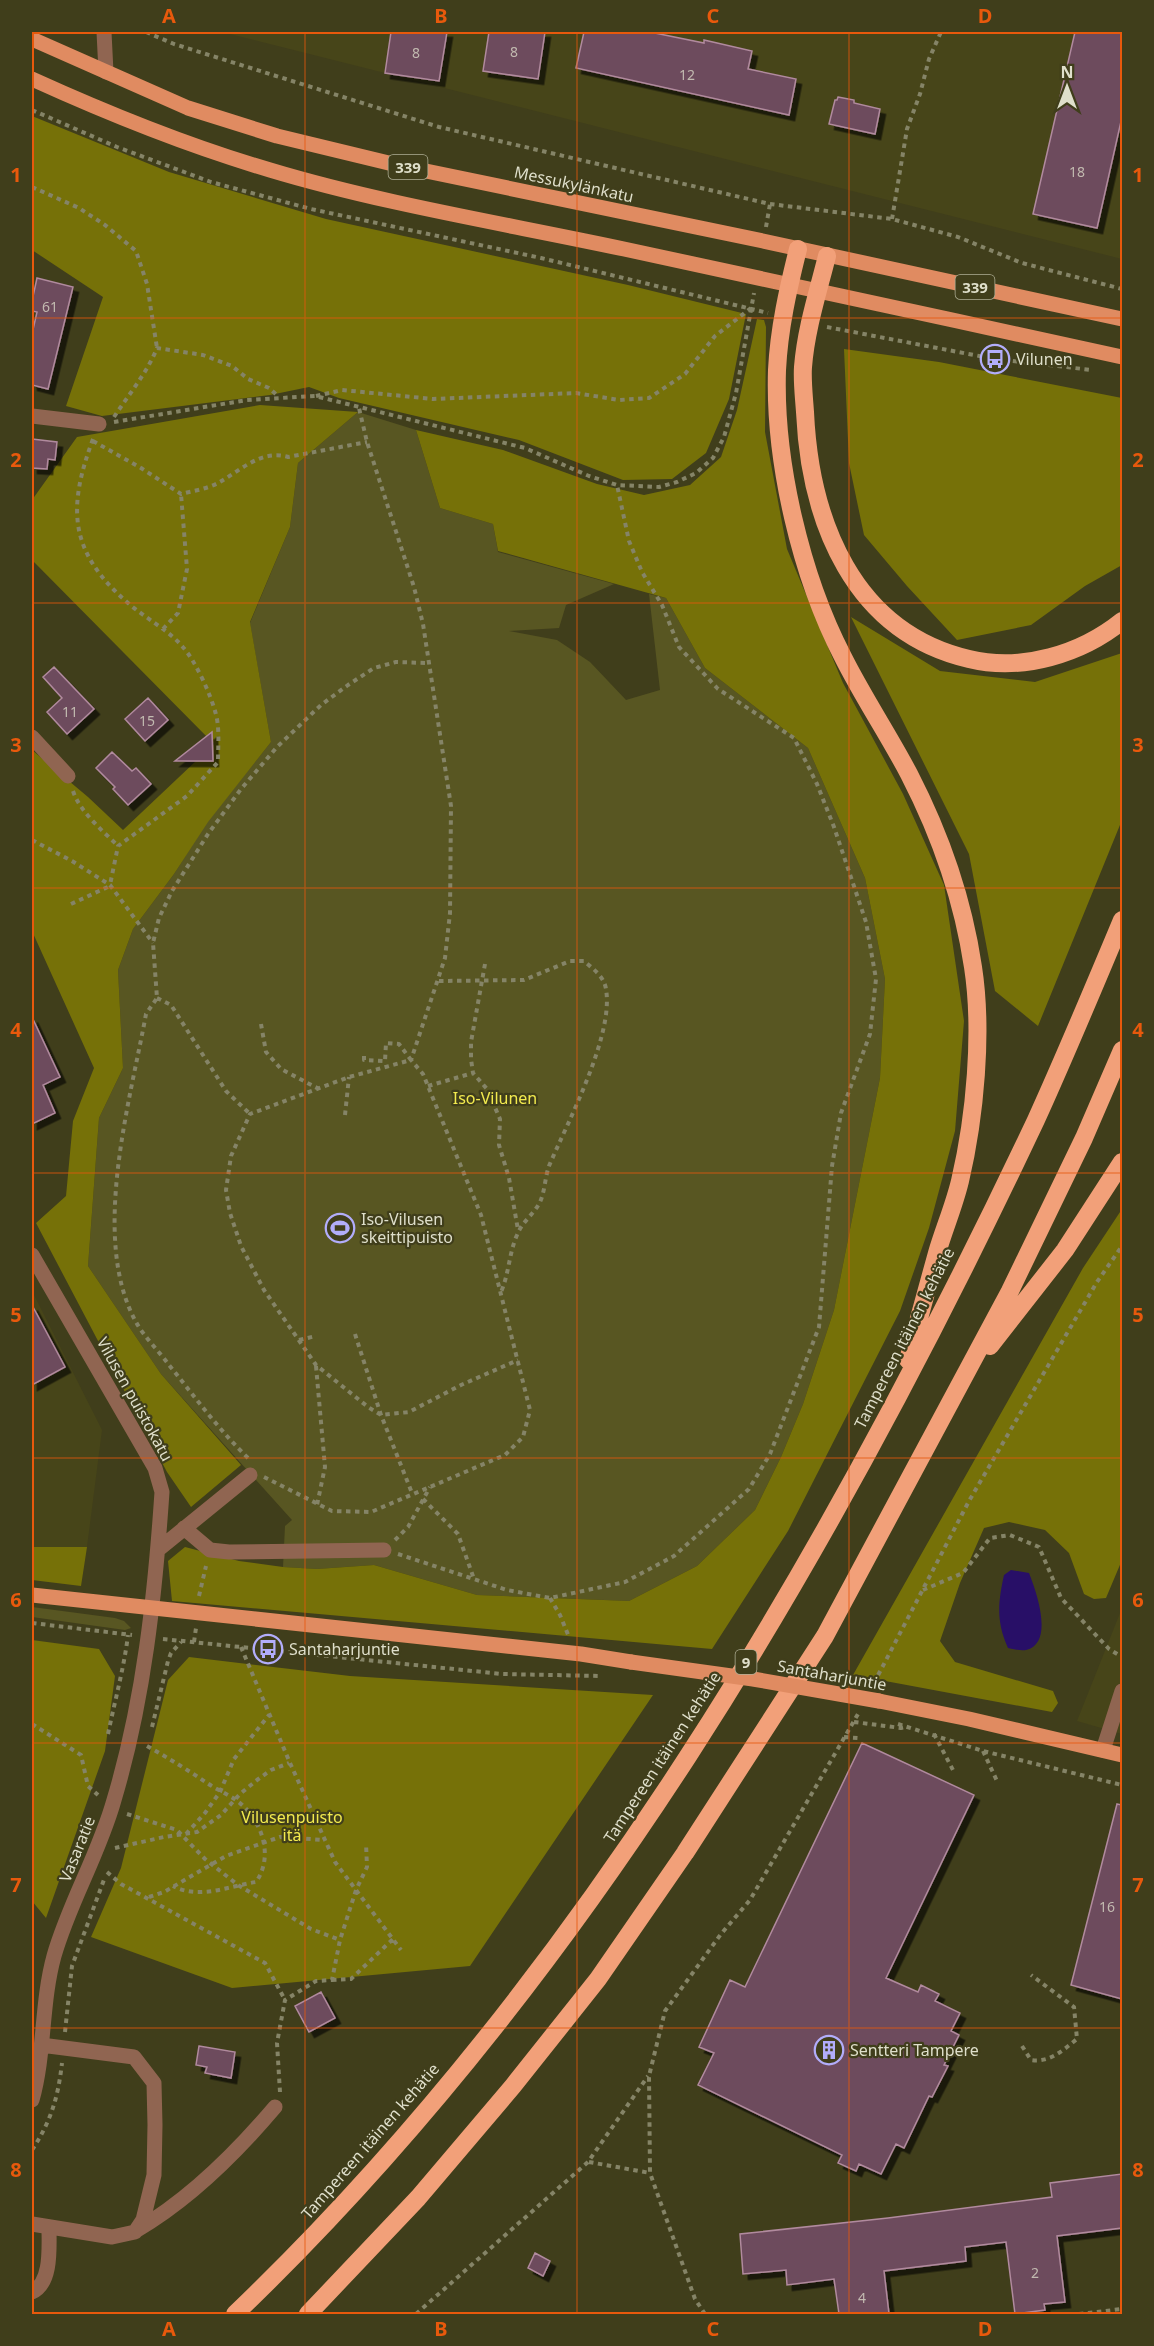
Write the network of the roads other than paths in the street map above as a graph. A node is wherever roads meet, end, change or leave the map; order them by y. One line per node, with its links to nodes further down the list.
1 (104, 32): 3 (street)
2 (32, 39): 3 (main road, Messukylänkatu / 339)
3 (106, 72): 5 (main road, Messukylänkatu / 339)
4 (32, 79): 7 (main road, 339)
5 (798, 249): 6 (main road, Messukylänkatu / 339); 7 (highway)
6 (827, 256): 8 (highway); 9 (main road, Messukylänkatu / 339)
7 (789, 283): 8 (main road, 339); 21 (highway)
8 (819, 290): 10 (main road, 339); 13 (highway)
9 (1122, 319)
10 (1122, 357)
11 (32, 416): 12 (street)
12 (105, 423)
13 (1122, 621)
14 (32, 737): 15 (street)
15 (68, 776)
16 (1122, 920): 21 (highway, Tampereen itäinen kehätie / 9)
17 (1122, 1050): 20 (highway)
18 (1122, 1162): 20 (highway)
19 (32, 1255): 24 (street, Vilusen puistokatu)
20 (962, 1383): 39 (highway)
21 (897, 1400): 38 (highway, Tampereen itäinen kehätie / 9)
22 (255, 1470): 23 (street)
23 (184, 1528): 24 (street); 25 (street)
24 (159, 1549): 27 (street, Vilusen puistokatu)
25 (384, 1550)
26 (32, 1595): 27 (main road, Santaharjuntie)
27 (153, 1610): 29 (main road, Santaharjuntie, bridge); 31 (street, Vasaratie)
28 (1122, 1691): 29 (street)
29 (1103, 1750): 30 (main road, Santaharjuntie)
30 (1122, 1755)
31 (40, 2045): 32 (street, Vasaratie); 36 (street)
32 (32, 2100)
33 (275, 2107): 36 (street)
34 (32, 2224): 35 (street)
35 (49, 2228): 36 (street); 37 (street)
36 (135, 2232)
37 (32, 2292)
38 (234, 2314)
39 (308, 2314)

